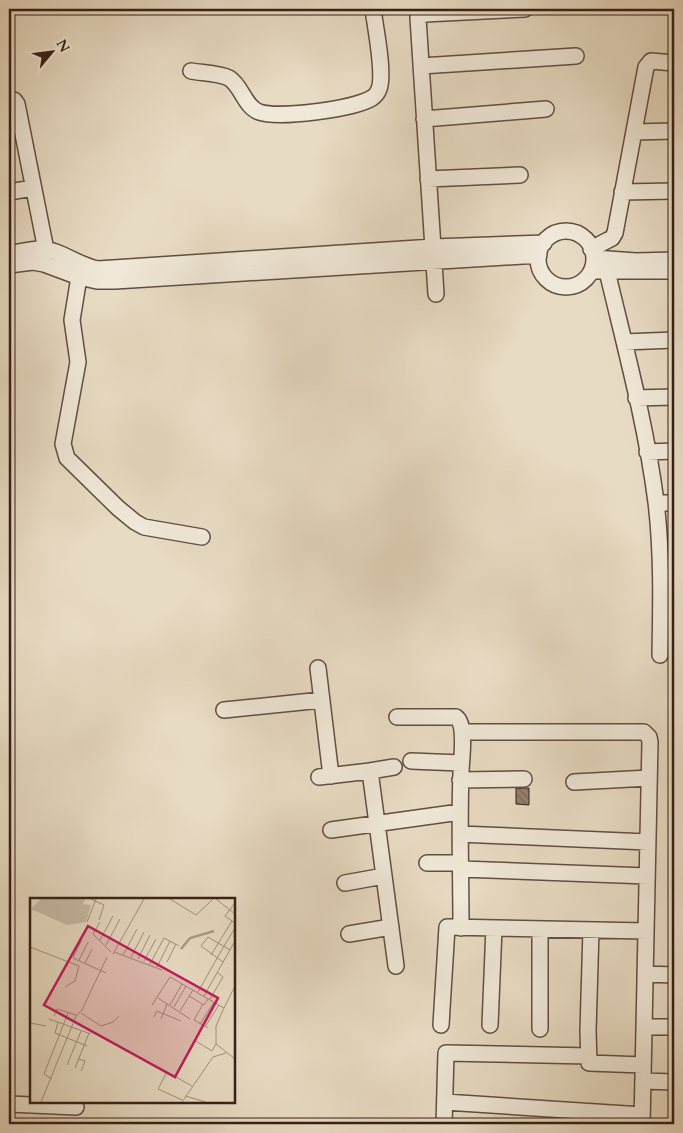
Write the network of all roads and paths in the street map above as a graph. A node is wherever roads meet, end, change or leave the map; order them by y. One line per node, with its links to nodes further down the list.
1 (374, 9): 6 (street)
2 (525, 9): 5 (street)
3 (576, 56): 5 (street)
4 (674, 63): 12 (street)
5 (421, 66): 9 (street)
6 (191, 71)
7 (9, 99): 11 (street)
8 (546, 109): 9 (street)
9 (424, 119): 14 (street)
10 (674, 131): 12 (street)
11 (15, 132): 15 (street)
12 (634, 132): 18 (street)
13 (520, 175): 14 (street)
14 (428, 179): 22 (street)
15 (33, 188): 17 (street); 20 (street)
16 (674, 191): 18 (street)
17 (9, 192)
18 (622, 192): 23 (street)
19 (541, 249): 22 (street); 23 (street); 23 (street)
20 (46, 250): 21 (street); 22 (street)
21 (9, 254)
22 (433, 254): 28 (street); 29 (street)
23 (592, 260): 24 (street); 26 (street)
24 (674, 260)
25 (9, 265): 28 (street)
26 (608, 271): 27 (street); 31 (street)
27 (674, 271)
28 (79, 277): 38 (street)
29 (436, 294)
30 (674, 340): 31 (street)
31 (624, 342): 33 (street)
32 (674, 397): 33 (street)
33 (636, 398): 35 (street)
34 (674, 451): 35 (street)
35 (648, 452): 37 (street)
36 (674, 503): 37 (street)
37 (656, 504): 40 (street)
38 (202, 536)
39 (674, 555): 40 (street)
40 (659, 556): 41 (street)
41 (667, 611): 42 (street)
42 (660, 654)
43 (318, 668): 44 (street)
44 (322, 700): 45 (street); 51 (street)
45 (224, 710)
46 (397, 716): 47 (street)
47 (462, 732): 49 (street); 52 (street)
48 (410, 760): 49 (street)
49 (461, 764): 54 (street)
50 (394, 767): 51 (street)
51 (370, 771): 62 (street)
52 (649, 778): 55 (street); 59 (street)
53 (524, 779): 54 (street)
54 (460, 780): 56 (street)
55 (574, 782)
56 (460, 812): 57 (street); 58 (street)
57 (332, 830)
58 (460, 834): 59 (street); 61 (street)
59 (648, 842): 63 (street)
60 (427, 863): 61 (street)
61 (461, 866): 63 (street); 66 (street)
62 (384, 876): 64 (street); 65 (street)
63 (647, 876): 70 (street)
64 (345, 883)
65 (390, 927): 71 (street); 72 (street)
66 (461, 928): 67 (street); 75 (street)
67 (494, 928): 68 (street); 76 (street)
68 (540, 929): 69 (street); 79 (street)
69 (590, 930): 70 (street); 80 (street)
70 (646, 931): 73 (street)
71 (349, 934)
72 (396, 966)
73 (645, 974): 74 (street); 77 (street)
74 (674, 975)
75 (441, 1025)
76 (490, 1025)
77 (644, 1027): 78 (street); 81 (street)
78 (674, 1027)
79 (540, 1029)
80 (589, 1056): 81 (street); 84 (street)
81 (643, 1065): 82 (street)
82 (643, 1081): 83 (street); 87 (street)
83 (674, 1082)
84 (445, 1102): 87 (street); 88 (street)
85 (9, 1104): 86 (street)
86 (76, 1107)
87 (642, 1120)
88 (444, 1124)

